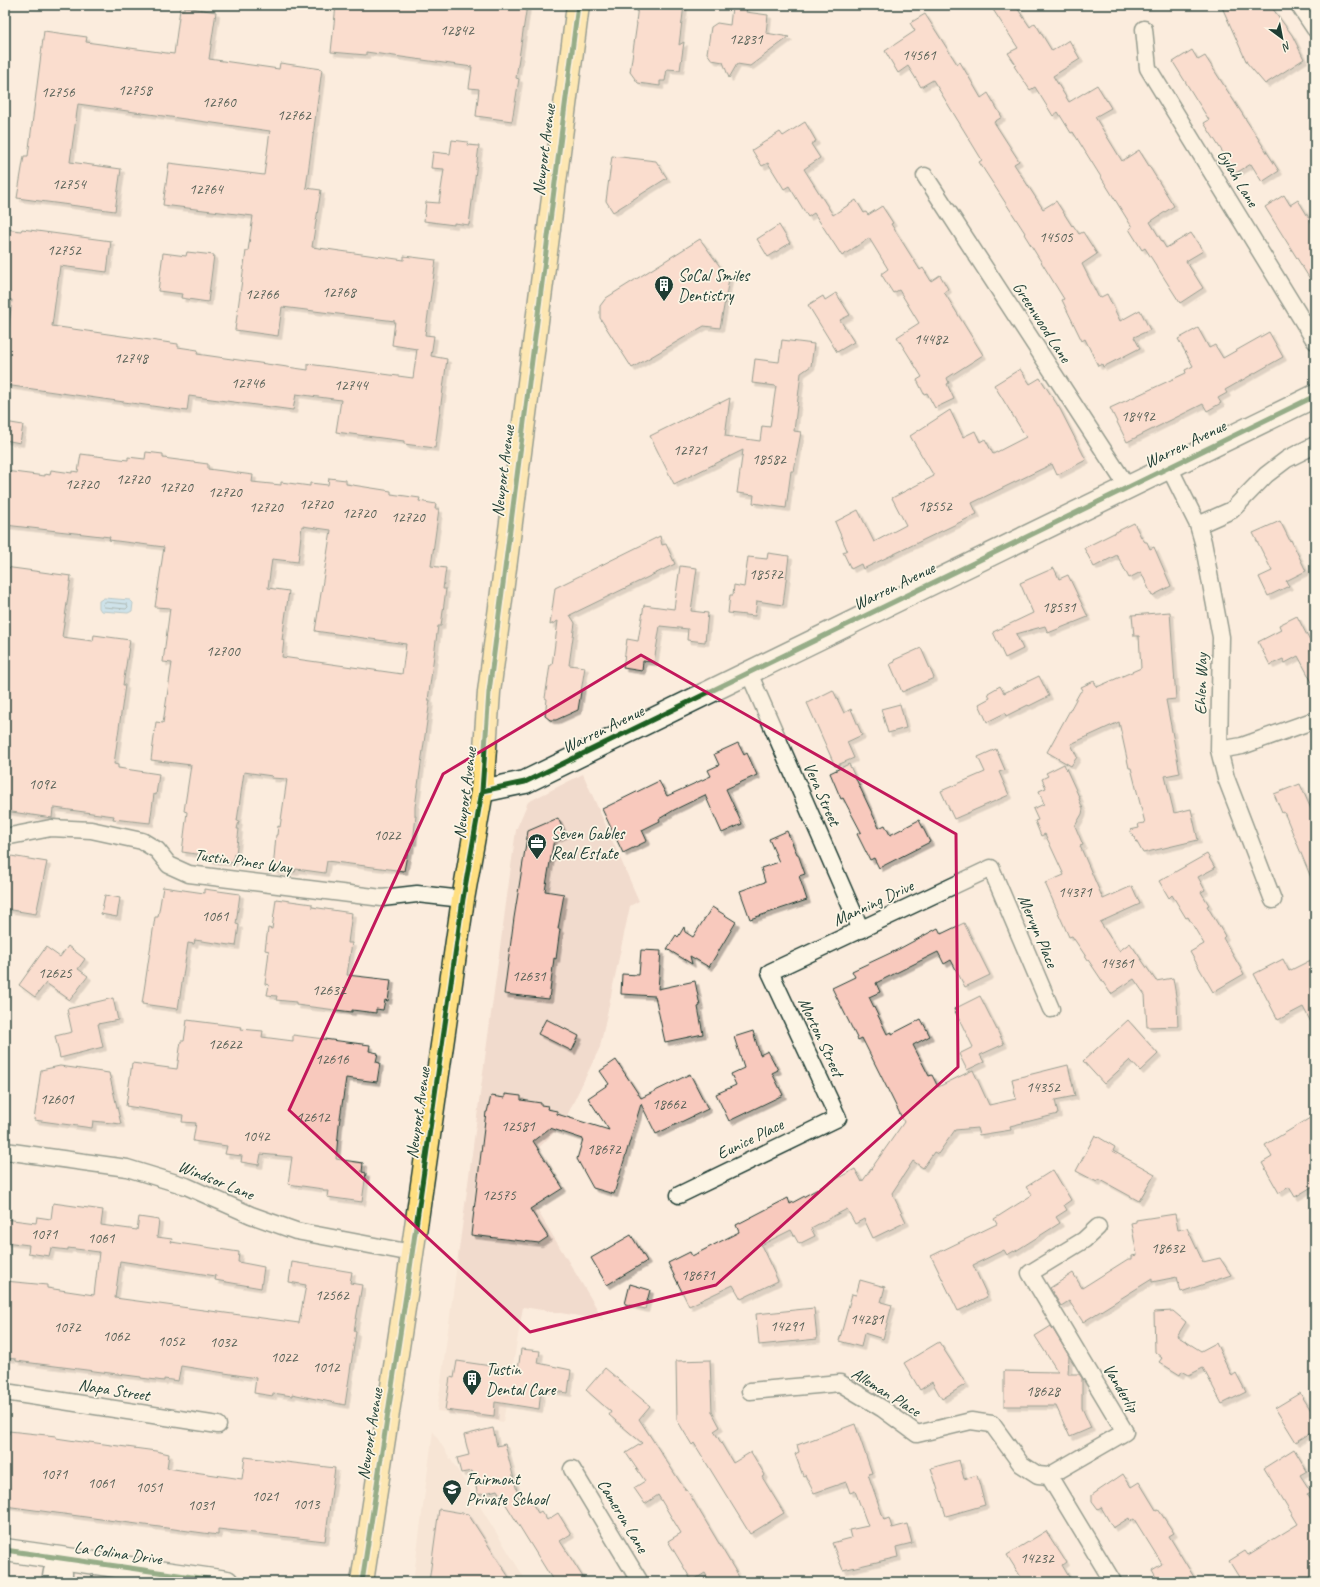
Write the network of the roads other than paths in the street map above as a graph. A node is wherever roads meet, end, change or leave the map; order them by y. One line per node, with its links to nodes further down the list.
1 (578, 5): 15 (main road, Newport Avenue)
2 (1299, 5): 4 (street)
3 (1144, 29): 6 (street, Gylah Lane)
4 (1315, 29)
5 (925, 176): 10 (street, Greenwood Lane)
6 (1315, 341)
7 (1315, 396): 9 (street, Warren Avenue)
8 (1315, 445): 11 (street)
9 (1169, 467): 10 (street, Warren Avenue); 11 (street, Ehlen Way)
10 (1128, 488): 12 (street, Warren Avenue)
11 (1198, 525): 14 (street, Ehlen Way)
12 (749, 673): 15 (street, Warren Avenue); 20 (street, Vera Street)
13 (1315, 720): 14 (street)
14 (1219, 750): 19 (street, Ehlen Way)
15 (482, 791): 18 (main road, Newport Avenue)
16 (5, 837): 18 (street, Tustin Pines Way)
17 (991, 868): 20 (street, Manning Drive); 22 (street, Mervyn Place)
18 (463, 899): 27 (main road, Newport Avenue)
19 (1273, 900)
20 (861, 930): 21 (street, Manning Drive)
21 (770, 972): 23 (street, Morton Street)
22 (1051, 1009)
23 (838, 1118): 25 (street, Eunice Place)
24 (5, 1151): 27 (street, Windsor Lane)
25 (679, 1195)
26 (1098, 1227): 32 (street, Vanderlip)
27 (412, 1253): 38 (main road, Newport Avenue)
28 (750, 1391): 32 (street, Alleman Place)
29 (5, 1392): 30 (street, Napa Street)
30 (218, 1425)
31 (572, 1469): 39 (street, Cameron Lane)
32 (1049, 1476): 40 (street)
33 (5, 1550): 34 (street, La Colina Drive)
34 (58, 1558): 35 (street); 36 (street); 37 (street, La Colina Drive)
35 (50, 1582)
36 (64, 1582)
37 (227, 1582)
38 (362, 1582)
39 (640, 1582)
40 (1113, 1582)

